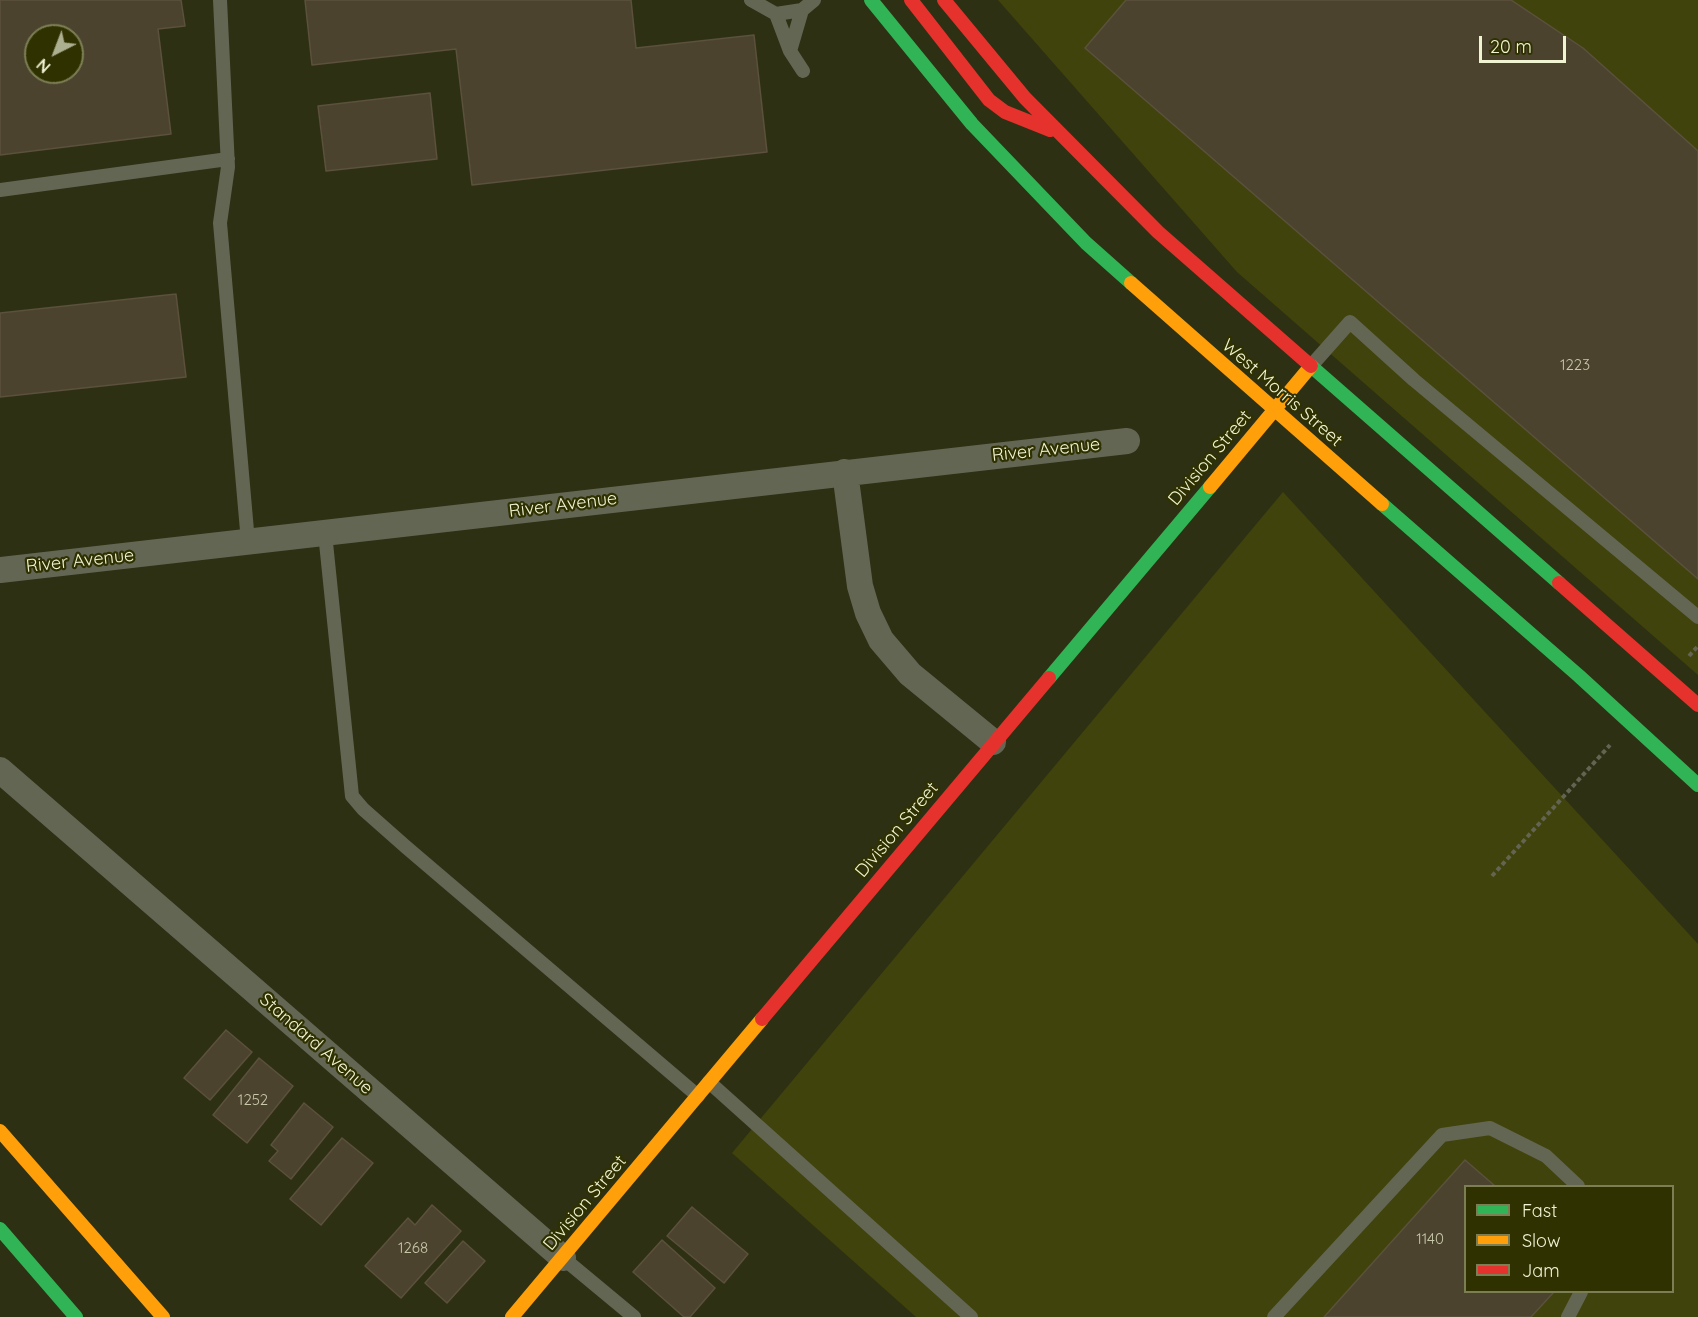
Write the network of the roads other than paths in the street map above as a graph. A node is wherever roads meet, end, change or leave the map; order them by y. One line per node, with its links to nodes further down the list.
1 (220, 0): 12 (lane)
2 (751, 0): 8 (lane)
3 (814, 0): 7 (lane)
4 (871, 0): 15 (main road, West Morris Street)
5 (910, 0): 11 (main road)
6 (944, 0): 11 (main road)
7 (802, 10): 8 (lane); 9 (lane)
8 (776, 14): 9 (lane)
9 (790, 51): 10 (lane)
10 (803, 71)
11 (1058, 133): 14 (main road)
12 (228, 159): 13 (lane); 19 (lane)
13 (0, 190)
14 (1311, 366): 15 (main road, Division Street); 21 (lane); 22 (main road)
15 (1274, 410): 23 (main road, Division Street); 25 (main road, West Morris Street)
16 (1126, 441): 17 (street, River Avenue)
17 (845, 472): 18 (street, River Avenue); 23 (street)
18 (325, 533): 19 (street, River Avenue); 27 (lane)
19 (248, 542): 20 (street, River Avenue)
20 (0, 570)
21 (1698, 617)
22 (1698, 705)
23 (993, 742): 26 (main road, Division Street)
24 (0, 770): 31 (street, Standard Avenue)
25 (1698, 785)
26 (710, 1082): 27 (main road, Division Street); 37 (lane)
27 (698, 1096): 31 (main road, Division Street)
28 (0, 1131): 34 (main road)
29 (1577, 1185): 38 (lane)
30 (0, 1229): 33 (main road)
31 (563, 1258): 35 (main road, Division Street); 36 (lane, Standard Avenue)
32 (1580, 1293): 39 (lane)
33 (76, 1317)
34 (163, 1317)
35 (512, 1317)
36 (634, 1317)
37 (971, 1317)
38 (1274, 1317)
39 (1568, 1317)

